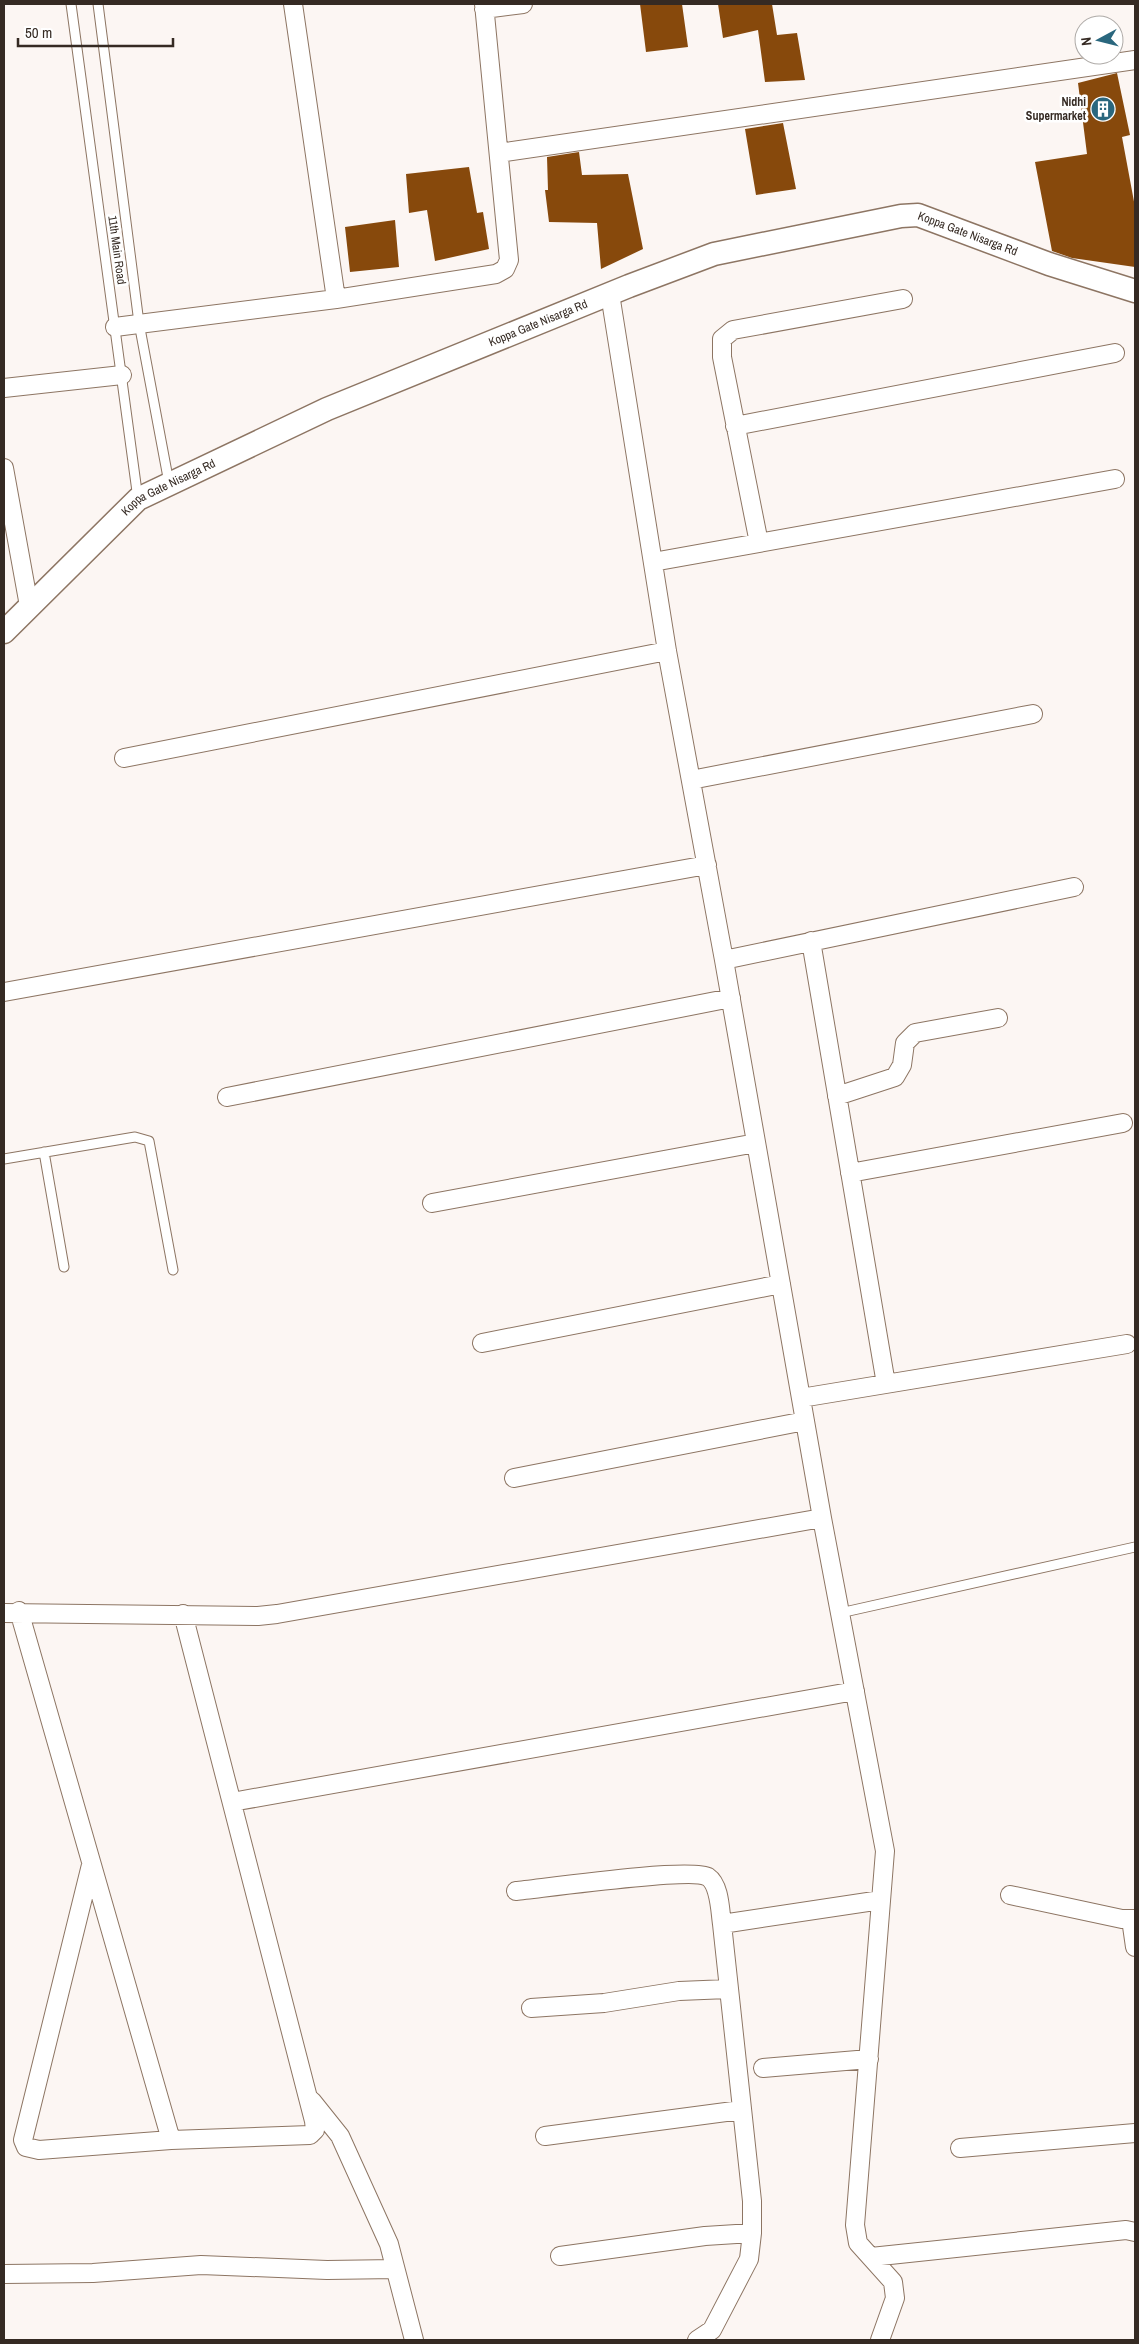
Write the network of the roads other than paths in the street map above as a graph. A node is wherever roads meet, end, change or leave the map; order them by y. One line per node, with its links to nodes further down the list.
1 (71, 4): 13 (lane, 11th Main Road)
2 (98, 4): 12 (lane, 11th Main Road)
3 (293, 4): 10 (street)
4 (523, 4): 5 (street)
5 (484, 7): 7 (street)
6 (1135, 60): 7 (street)
7 (499, 153): 10 (street)
8 (1135, 291): 9 (street, Koppa Gate Nisarga Rd)
9 (610, 294): 20 (street, Koppa Gate Nisarga Rd); 23 (street)
10 (336, 299): 12 (street)
11 (903, 299): 17 (street)
12 (139, 323): 13 (street); 20 (lane, 11th Main Road)
13 (115, 326): 15 (lane, 11th Main Road)
14 (1115, 353): 17 (street)
15 (122, 375): 16 (street); 21 (lane, 11th Main Road)
16 (4, 388)
17 (735, 426): 22 (street)
18 (4, 468): 24 (street)
19 (1115, 479): 22 (street)
20 (170, 485): 21 (street, Koppa Gate Nisarga Rd)
21 (138, 499): 24 (street, Koppa Gate Nisarga Rd)
22 (759, 543): 23 (street)
23 (653, 562): 26 (street)
24 (30, 606): 25 (street, Koppa Gate Nisarga Rd)
25 (4, 632)
26 (667, 651): 28 (street); 29 (street)
27 (1033, 714): 29 (street)
28 (124, 758)
29 (691, 780): 30 (street)
30 (707, 865): 33 (street); 34 (street)
31 (1074, 887): 32 (street)
32 (811, 941): 33 (street); 37 (street)
33 (724, 960): 35 (street)
34 (4, 992)
35 (731, 998): 38 (street); 40 (street)
36 (998, 1018): 37 (street)
37 (837, 1096): 43 (street)
38 (227, 1097)
39 (1123, 1123): 43 (street)
40 (756, 1143): 44 (street); 47 (street)
41 (44, 1152): 42 (lane); 45 (lane); 46 (lane)
42 (4, 1159)
43 (850, 1173): 50 (street)
44 (432, 1203)
45 (64, 1267)
46 (173, 1270)
47 (781, 1284): 48 (street); 51 (street)
48 (482, 1343)
49 (1127, 1344): 50 (street)
50 (886, 1384): 51 (street)
51 (801, 1398): 52 (street)
52 (805, 1421): 53 (street); 54 (street)
53 (514, 1478)
54 (822, 1518): 57 (street); 58 (street)
55 (1135, 1547): 57 (lane)
56 (11, 1612): 58 (street); 61 (street)
57 (840, 1613): 59 (street)
58 (183, 1614): 60 (street)
59 (855, 1690): 60 (street); 64 (street)
60 (232, 1802): 72 (street)
61 (91, 1865): 76 (street); 76 (street)
62 (516, 1891): 66 (street)
63 (1010, 1894): 65 (street)
64 (881, 1900): 66 (street); 70 (street)
65 (1133, 1919): 67 (street)
66 (722, 1924): 68 (street)
67 (1135, 1947)
68 (728, 1989): 69 (street); 73 (street)
69 (531, 2008)
70 (869, 2059): 71 (street); 81 (street)
71 (763, 2068)
72 (307, 2095): 76 (street); 82 (street)
73 (740, 2110): 75 (street); 78 (street)
74 (1135, 2133): 77 (street)
75 (545, 2136)
76 (171, 2140)
77 (960, 2148)
78 (752, 2232): 80 (street); 85 (street)
79 (1135, 2232): 81 (street)
80 (560, 2256)
81 (871, 2257): 86 (street)
82 (395, 2269): 83 (street); 84 (street)
83 (4, 2274)
84 (414, 2340)
85 (698, 2340)
86 (880, 2340)

